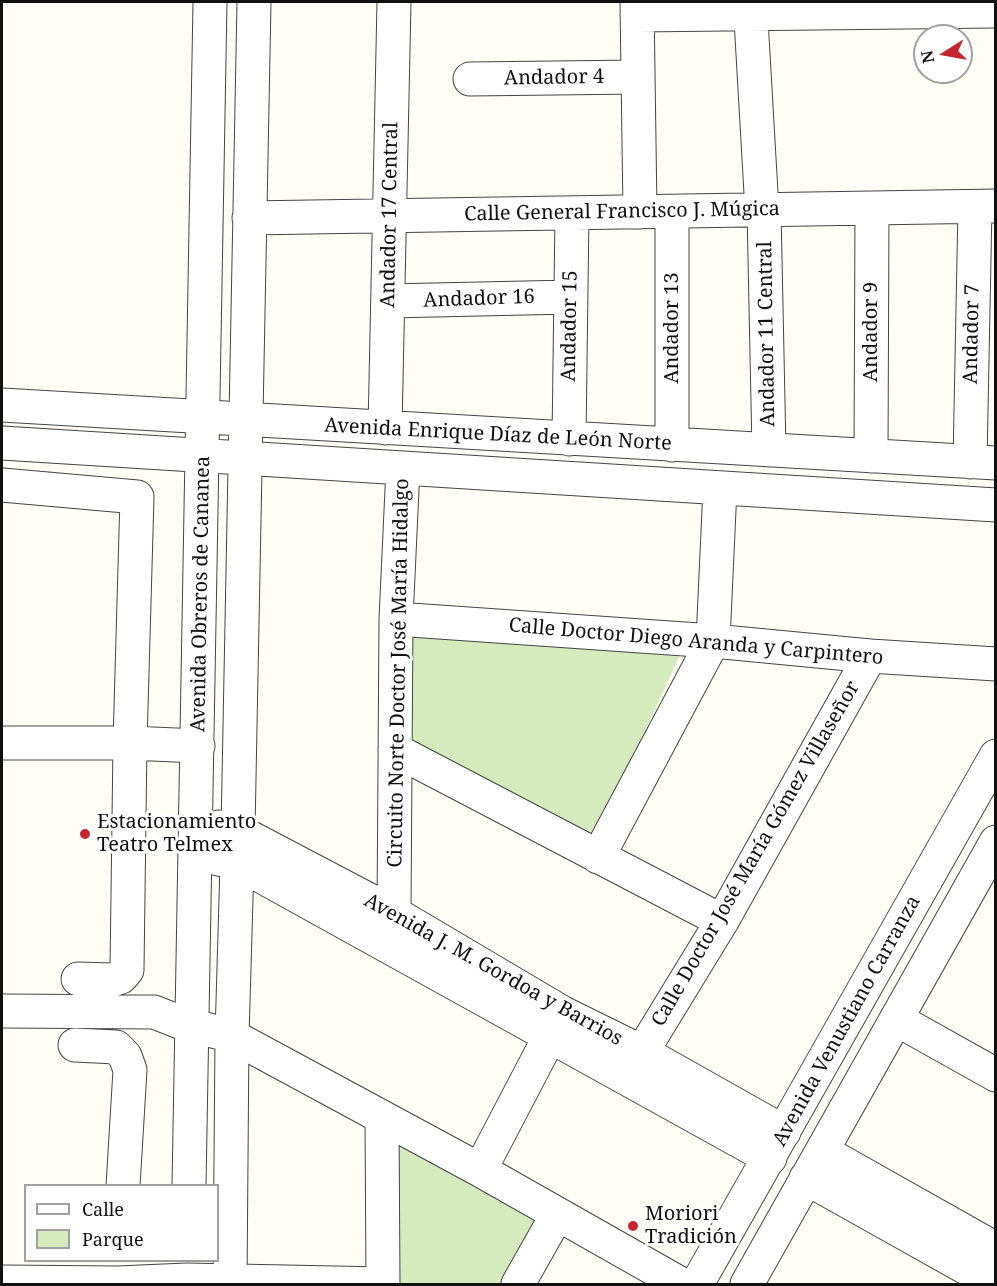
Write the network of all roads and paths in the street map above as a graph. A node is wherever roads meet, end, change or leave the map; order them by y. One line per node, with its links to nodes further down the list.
1 (210, 2): 19 (street, Avenida Obreros de Cananea)
2 (254, 2): 15 (street, Avenida Obreros de Cananea)
3 (394, 2): 14 (street, Andador 17 Central)
4 (637, 8): 5 (street); 7 (street, Andador 13)
5 (750, 8): 6 (street); 11 (street, Andador 11 Central)
6 (996, 11)
7 (638, 77): 8 (street, Andador 4); 12 (street, Andador 13)
8 (470, 79)
9 (985, 207): 10 (street, Calle General Francisco J. Múgica); 29 (street, Andador 7)
10 (872, 208): 11 (street, Calle General Francisco J. Múgica); 27 (street, Andador 9)
11 (764, 210): 12 (street, Calle General Francisco J. Múgica); 25 (street, Andador 11 Central)
12 (656, 212): 13 (street, Calle General Francisco J. Múgica); 24 (street, Andador 13)
13 (572, 213): 14 (street, Calle General Francisco J. Múgica); 16 (street, Andador 15)
14 (390, 216): 15 (street, Calle General Francisco J. Múgica); 17 (street, Andador 17 Central)
15 (249, 218): 20 (street, Avenida Obreros de Cananea)
16 (571, 297): 17 (street, Andador 16); 22 (street, Andador 15)
17 (388, 301): 21 (street, Andador 17 Central)
18 (2, 405): 19 (street, Avenida Enrique Díaz de León Norte)
19 (204, 418): 20 (street, Avenida Enrique Díaz de León Norte); 26 (street, Avenida Obreros de Cananea)
20 (245, 420): 21 (street, Avenida Enrique Díaz de León Norte); 28 (street, Avenida Obreros de Cananea)
21 (385, 428): 22 (street, Avenida Enrique Díaz de León Norte)
22 (569, 439): 24 (street, Avenida Enrique Díaz de León Norte)
23 (3, 443): 26 (street, Avenida Enrique Díaz de León Norte); 31 (street)
24 (672, 445): 25 (street, Avenida Enrique Díaz de León Norte)
25 (769, 450): 27 (street, Avenida Enrique Díaz de León Norte)
26 (203, 455): 28 (street, Avenida Enrique Díaz de León Norte); 40 (street, Avenida Obreros de Cananea)
27 (871, 456): 29 (street, Avenida Enrique Díaz de León Norte)
28 (245, 458): 30 (street, Avenida Enrique Díaz de León Norte); 45 (street, Avenida Obreros de Cananea)
29 (983, 462)
30 (403, 468): 32 (street, Avenida Enrique Díaz de León Norte); 34 (street, Circuito Norte Doctor José María Hidalgo)
31 (2, 485): 39 (street)
32 (720, 488): 33 (street, Avenida Enrique Díaz de León Norte); 35 (street)
33 (996, 505)
34 (396, 619): 35 (street, Calle Doctor Diego Aranda y Carpintero); 41 (street, Circuito Norte Doctor José María Hidalgo)
35 (713, 641): 36 (street, Calle Doctor Diego Aranda y Carpintero); 47 (street)
36 (870, 656): 37 (street, Calle Doctor Diego Aranda y Carpintero); 49 (street, Calle Doctor José María Gómez Villaseñor)
37 (996, 664)
38 (2, 743): 39 (street)
39 (130, 743): 40 (street); 50 (street)
40 (198, 746): 43 (street, Avenida Obreros de Cananea)
41 (396, 750): 47 (street); 48 (street, Circuito Norte Doctor José María Hidalgo)
42 (996, 756): 60 (street, Avenida Venustiano Carranza)
43 (196, 822): 45 (street, Avenida J. M. Gordoa y Barrios); 46 (street, Avenida Obreros de Cananea)
44 (996, 842): 52 (street, Avenida Venustiano Carranza)
45 (237, 846): 46 (street, Avenida J. M. Gordoa y Barrios); 48 (street, Avenida J. M. Gordoa y Barrios); 53 (street, Avenida J. M. Gordoa y Barrios); 55 (street, Avenida Obreros de Cananea)
46 (194, 854): 54 (street, Avenida Obreros de Cananea)
47 (598, 857): 49 (street)
48 (394, 913): 53 (street, Avenida J. M. Gordoa y Barrios)
49 (722, 921): 57 (street, Calle Doctor José María Gómez Villaseñor)
50 (78, 980)
51 (2, 1011): 54 (street)
52 (896, 1019): 58 (street); 61 (street, Avenida Venustiano Carranza)
53 (557, 1024): 57 (street, Avenida J. M. Gordoa y Barrios); 60 (street, Avenida J. M. Gordoa y Barrios); 62 (street)
54 (192, 1026): 55 (street); 64 (street, Avenida Obreros de Cananea)
55 (232, 1036): 59 (street); 70 (street, Avenida Obreros de Cananea)
56 (75, 1046): 63 (street)
57 (642, 1052): 60 (street, Avenida J. M. Gordoa y Barrios)
58 (996, 1075)
59 (382, 1118): 62 (street); 71 (street)
60 (777, 1145): 74 (street, Avenida Venustiano Carranza)
61 (814, 1165): 66 (street); 75 (street, Avenida Venustiano Carranza); 76 (street)
62 (480, 1170): 65 (street)
63 (123, 1184)
64 (189, 1184)
65 (557, 1215): 72 (street); 73 (street)
66 (996, 1249)
67 (187, 1275): 68 (street); 70 (street)
68 (118, 1276): 69 (street)
69 (11, 1282)
70 (230, 1282): 71 (street)
71 (383, 1284)
72 (518, 1284)
73 (681, 1284)
74 (697, 1284)
75 (747, 1284)
76 (995, 1284)

